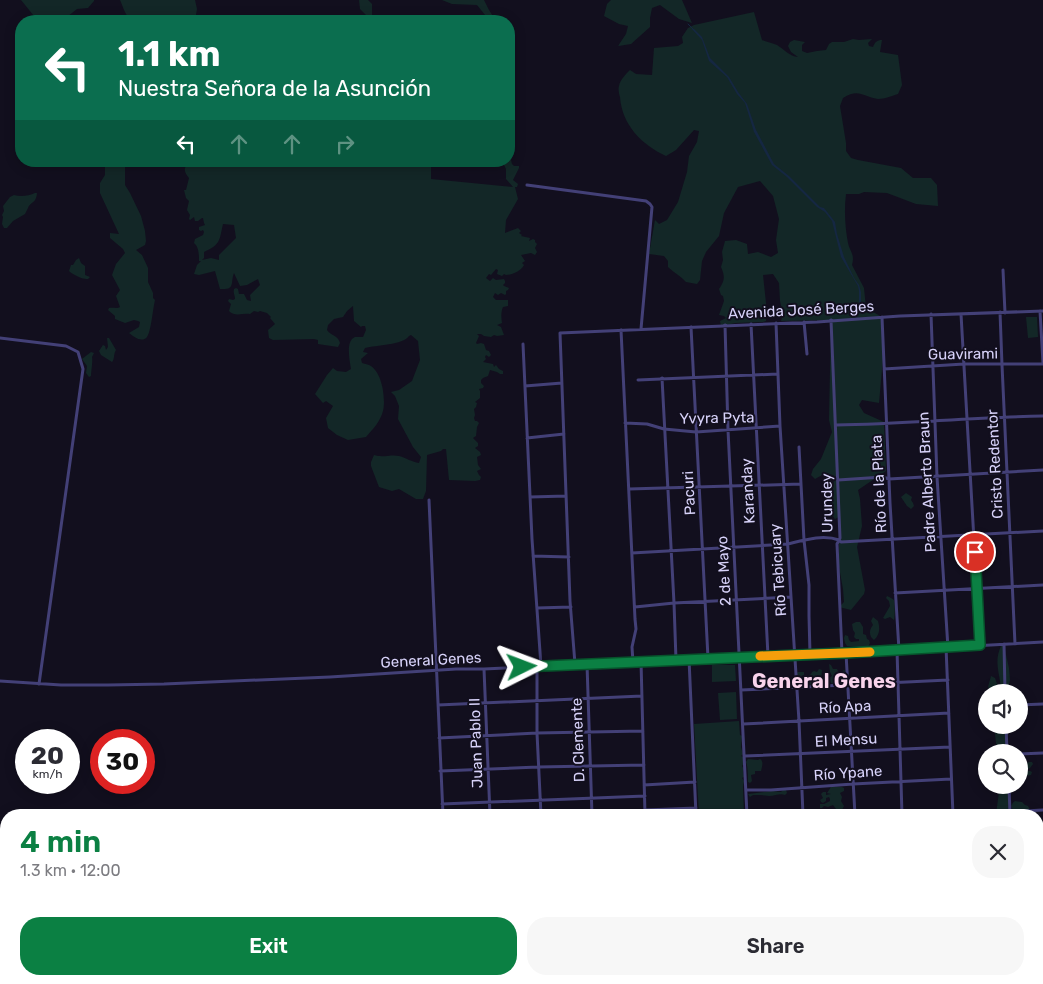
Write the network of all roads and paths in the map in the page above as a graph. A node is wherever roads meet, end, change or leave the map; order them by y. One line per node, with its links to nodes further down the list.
1 (527, 185): 14 (street)
2 (1003, 270): 4 (street, Cristo Redentor)
3 (1042, 311): 4 (street, Avenida José Berges); 20 (street)
4 (1003, 312): 6 (street, Avenida José Berges); 21 (street, Cristo Redentor)
5 (930, 314): 6 (street, Avenida José Berges); 7 (street, Avenida José Berges); 22 (street, Padre Alberto Braun)
6 (961, 314): 19 (street)
7 (882, 317): 8 (street, Avenida José Berges); 23 (street, Río de la Plata)
8 (832, 320): 9 (street, Avenida José Berges); 38 (street, Urundey)
9 (804, 322): 10 (street, Avenida José Berges); 18 (street)
10 (776, 323): 11 (street, Avenida José Berges); 24 (street, Río Tebicuary)
11 (750, 324): 12 (street, Avenida José Berges); 26 (street, Karanday)
12 (725, 325): 13 (street, Avenida José Berges); 25 (street, 2 de Mayo)
13 (691, 326): 14 (street, Avenida José Berges); 27 (street, Pacuri)
14 (641, 329): 15 (street, Avenida José Berges)
15 (620, 330): 30 (street, Avenida José Berges); 36 (street)
16 (0, 338): 115 (street)
17 (523, 344): 31 (street)
18 (807, 354)
19 (964, 364): 21 (street, Guavirami); 22 (street, Guavirami); 34 (street)
20 (1043, 364): 21 (street, Guavirami)
21 (1002, 365): 33 (street, Cristo Redentor)
22 (932, 366): 23 (street, Guavirami); 35 (street, Padre Alberto Braun)
23 (884, 369): 37 (street, Río de la Plata)
24 (778, 374): 26 (street); 39 (street, Río Tebicuary)
25 (726, 375): 26 (street); 27 (street); 42 (street, 2 de Mayo)
26 (752, 375): 40 (street, Karanday)
27 (694, 376): 28 (street); 43 (street, Pacuri)
28 (662, 378): 29 (street); 41 (street)
29 (638, 380)
30 (562, 383): 31 (street); 44 (street)
31 (525, 386): 45 (street)
32 (1043, 416): 33 (street)
33 (1004, 417): 34 (street); 48 (street, Cristo Redentor)
34 (967, 419): 35 (street); 49 (street)
35 (934, 421): 37 (street); 50 (street, Padre Alberto Braun)
36 (625, 422): 41 (street, Yvyra Pyta); 59 (street)
37 (887, 424): 38 (street); 51 (street, Río de la Plata)
38 (836, 425): 52 (street, Urundey)
39 (780, 426): 40 (street, Yvyra Pyta); 53 (street, Río Tebicuary)
40 (756, 428): 42 (street, Yvyra Pyta); 55 (street, Karanday)
41 (664, 429): 43 (street, Yvyra Pyta); 58 (street)
42 (728, 430): 43 (street, Yvyra Pyta); 56 (street, 2 de Mayo)
43 (696, 432): 57 (street, Pacuri)
44 (564, 434): 45 (street); 61 (street)
45 (527, 438): 60 (street)
46 (799, 447): 54 (street)
47 (1043, 470): 48 (street)
48 (1007, 473): 49 (street); 64 (street, Cristo Redentor)
49 (970, 474): 50 (street); 65 (street)
50 (937, 477): 51 (street); 66 (street, Padre Alberto Braun)
51 (889, 479): 52 (street); 67 (street, Río de la Plata)
52 (838, 480): 69 (street, Urundey)
53 (784, 484): 54 (street); 55 (street); 70 (street, Río Tebicuary)
54 (801, 484): 68 (street)
55 (759, 485): 56 (street); 71 (street, Karanday)
56 (731, 486): 57 (street); 72 (street, 2 de Mayo)
57 (700, 487): 58 (street); 73 (street, Pacuri)
58 (668, 488): 59 (street); 74 (street)
59 (629, 489): 75 (street)
60 (530, 496): 61 (street); 76 (street)
61 (566, 496): 77 (street)
62 (429, 500): 111 (street)
63 (1043, 531): 64 (street, Urundey)
64 (1010, 532): 65 (street, Urundey); 79 (street, Cristo Redentor)
65 (974, 534): 66 (street, Urundey); 80 (street)
66 (941, 536): 67 (street, Urundey); 81 (street, Padre Alberto Braun)
67 (893, 539): 69 (street, Urundey); 82 (street, Río de la Plata)
68 (804, 540): 69 (street, Urundey); 70 (street, Urundey); 98 (street)
69 (839, 540): 97 (street)
70 (788, 544): 71 (street, Urundey); 83 (street, Río Tebicuary)
71 (762, 546): 72 (street, Urundey); 84 (street, Karanday)
72 (734, 547): 73 (street, Urundey); 85 (street, 2 de Mayo)
73 (703, 548): 74 (street, Urundey); 86 (street, Pacuri)
74 (671, 550): 75 (street, Urundey); 87 (street)
75 (632, 553): 88 (street)
76 (533, 556): 77 (street); 90 (street)
77 (568, 557): 89 (street)
78 (1043, 585): 79 (street)
79 (1012, 586): 80 (street); 93 (street, Cristo Redentor)
80 (977, 588): 81 (street); 94 (street)
81 (944, 590): 82 (street); 95 (street, Padre Alberto Braun)
82 (895, 593): 96 (street, Río de la Plata)
83 (791, 597): 84 (street); 99 (street, Río Tebicuary)
84 (766, 598): 85 (street); 100 (street, Karanday)
85 (737, 600): 86 (street); 101 (street, 2 de Mayo)
86 (706, 601): 87 (street); 102 (street, Pacuri)
87 (674, 603): 88 (street); 104 (street)
88 (635, 606): 106 (street)
89 (571, 607): 90 (street); 107 (street)
90 (537, 608): 109 (street)
91 (1043, 642): 93 (street, General Genes)
92 (1004, 644): 93 (street, General Genes); 94 (street, General Genes); 116 (street)
93 (1015, 644)
94 (980, 645): 95 (street, General Genes)
95 (947, 648): 96 (street, General Genes); 112 (street, Padre Alberto Braun)
96 (898, 650): 97 (street, General Genes); 114 (street, Río de la Plata)
97 (844, 653): 98 (street, General Genes); 117 (street)
98 (810, 654): 99 (street, General Genes)
99 (795, 655): 100 (street, General Genes); 118 (street, Río Tebicuary)
100 (768, 656): 101 (street, General Genes)
101 (740, 657): 102 (street, General Genes); 119 (street, 2 de Mayo)
102 (708, 658): 103 (street, General Genes)
103 (689, 659): 104 (street, General Genes); 151 (street)
104 (676, 660): 105 (street, General Genes)
105 (641, 661): 106 (street, General Genes); 120 (street)
106 (633, 662): 108 (street, General Genes)
107 (575, 664): 108 (street, General Genes); 109 (street, General Genes)
108 (587, 664): 121 (street, D. Clemente)
109 (539, 666): 110 (street, General Genes); 122 (street)
110 (484, 669): 111 (street, General Genes); 123 (street, Juan Pablo II)
111 (436, 670): 115 (street, General Genes); 125 (street)
112 (948, 680): 114 (street); 127 (street, Padre Alberto Braun)
113 (0, 681): 115 (street, General Genes)
114 (898, 683): 117 (street); 128 (street, Río de la Plata)
115 (39, 684)
116 (1005, 684)
117 (848, 686): 118 (street); 129 (street)
118 (797, 688): 119 (street); 130 (street, Río Tebicuary)
119 (741, 690): 131 (street, 2 de Mayo)
120 (642, 696): 121 (street); 132 (street)
121 (588, 699): 122 (street); 134 (street, D. Clemente)
122 (537, 701): 123 (street); 133 (street)
123 (485, 703): 125 (street); 135 (street, Juan Pablo II)
124 (1043, 704): 126 (street)
125 (438, 705): 136 (street)
126 (1028, 705)
127 (949, 713): 128 (street, Río Apa); 137 (street, Padre Alberto Braun)
128 (899, 716): 129 (street, Río Apa); 138 (street, Río de la Plata)
129 (850, 718): 130 (street, Río Apa); 139 (street)
130 (798, 721): 131 (street, Río Apa); 142 (street, Río Tebicuary)
131 (743, 724): 143 (street, 2 de Mayo)
132 (643, 731): 134 (street); 144 (street)
133 (537, 733): 134 (street); 135 (street); 146 (street)
134 (589, 733): 145 (street, D. Clemente)
135 (487, 735): 136 (street); 147 (street, Juan Pablo II)
136 (439, 738): 148 (street)
137 (950, 747): 138 (street, El Mensu); 149 (street, Padre Alberto Braun)
138 (900, 748): 139 (street, El Mensu); 150 (street, Río de la Plata)
139 (852, 751): 142 (street, El Mensu); 152 (street)
140 (1043, 752): 141 (street)
141 (1028, 753)
142 (800, 754): 143 (street, El Mensu); 154 (street, Río Tebicuary)
143 (745, 756): 155 (street, 2 de Mayo)
144 (644, 764): 145 (street); 153 (street)
145 (590, 766): 146 (street); 158 (street, D. Clemente)
146 (538, 767): 147 (street); 159 (street)
147 (488, 769): 148 (street); 160 (street, Juan Pablo II)
148 (440, 771): 161 (street)
149 (951, 779): 150 (street, Río Ypane); 173 (street, Padre Alberto Braun)
150 (901, 781): 152 (street, Río Ypane); 172 (street, Río de la Plata)
151 (695, 782): 153 (street); 162 (street)
152 (853, 784): 154 (street, Río Ypane); 171 (street)
153 (644, 785): 157 (street)
154 (801, 788): 155 (street, Río Ypane); 170 (street, Río Tebicuary)
155 (746, 790): 169 (street, 2 de Mayo)
156 (1009, 794): 174 (street)
157 (644, 796): 158 (street); 167 (street)
158 (591, 798): 159 (street); 166 (street, D. Clemente)
159 (540, 800): 160 (street); 165 (street)
160 (490, 802): 161 (street); 164 (street, Juan Pablo II)
161 (442, 804): 163 (street)
162 (696, 808): 168 (street)
163 (442, 809)
164 (490, 809)
165 (541, 809)
166 (592, 809)
167 (645, 809)
168 (670, 809)
169 (747, 809)
170 (803, 809)
171 (854, 809)
172 (902, 809)
173 (953, 809)
174 (1010, 809)

